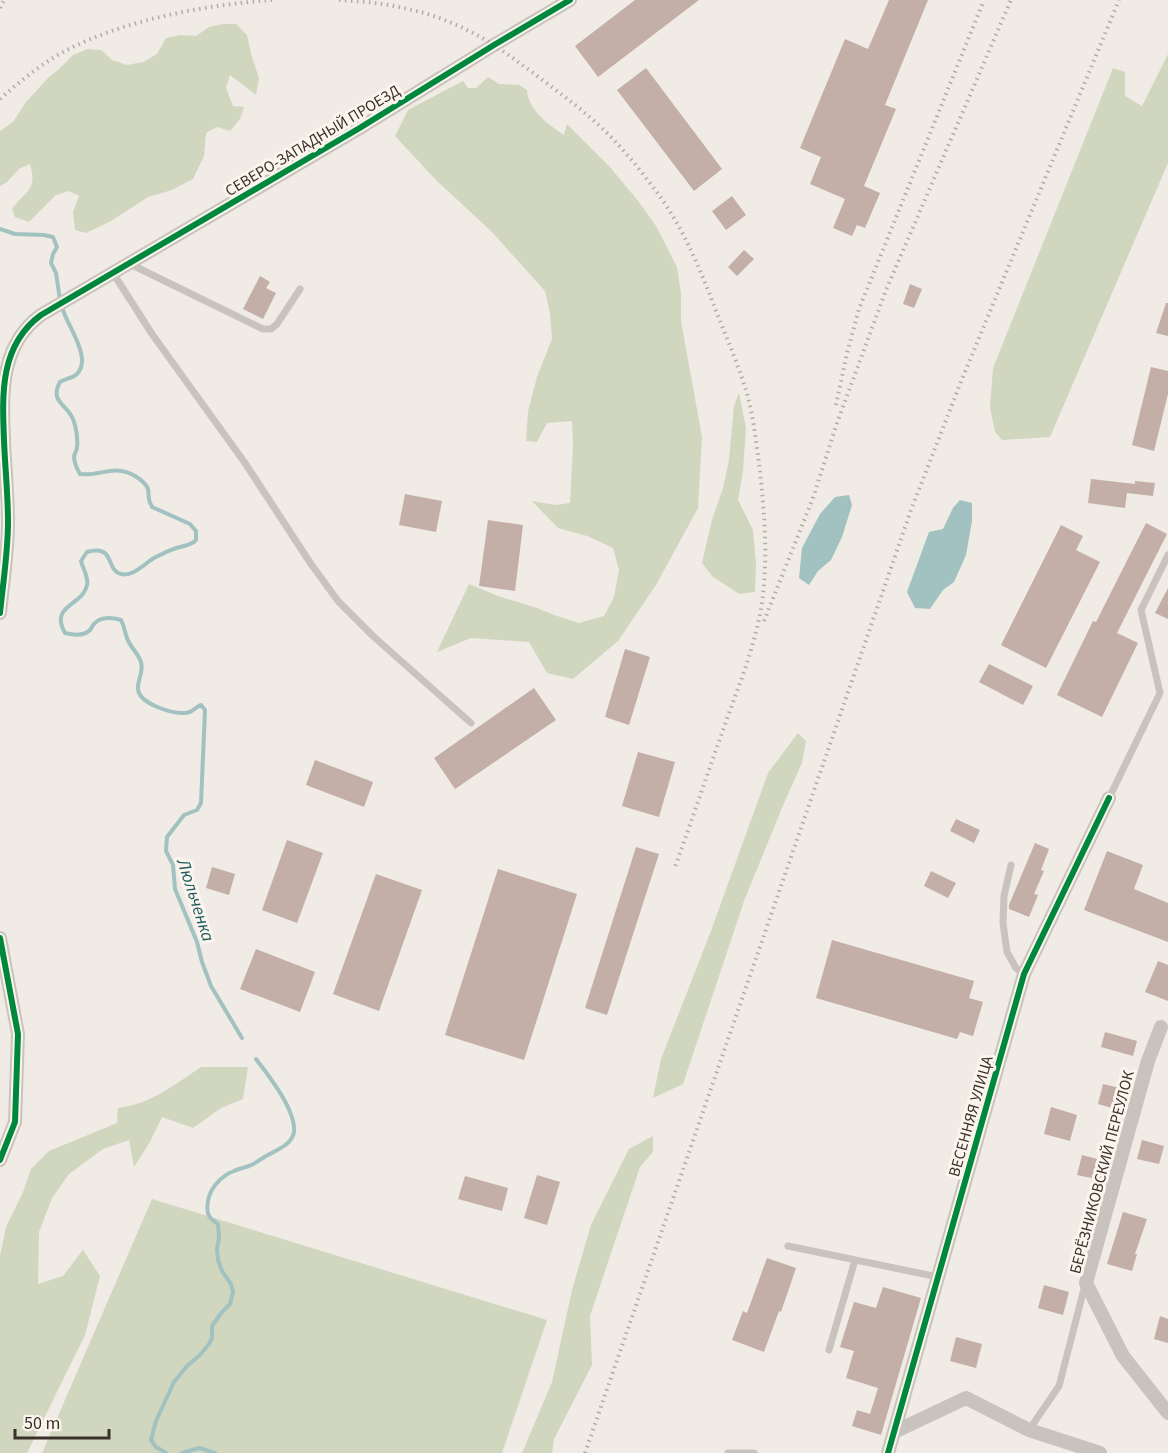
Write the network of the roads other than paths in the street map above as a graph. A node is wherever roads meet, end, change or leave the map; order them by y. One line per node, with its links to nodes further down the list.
1 (570, 0): 2 (street, СЕВЕРО-ЗАПАДНЫЙ ПРОЕЗД)
2 (130, 264): 3 (street, СЕВЕРО-ЗАПАДНЫЙ ПРОЕЗД); 4 (lane)
3 (113, 273): 6 (street, СЕВЕРО-ЗАПАДНЫЙ ПРОЕЗД); 9 (lane)
4 (300, 289)
5 (1168, 555): 7 (lane)
6 (0, 613)
7 (1160, 693): 8 (lane); 10 (lane)
8 (1168, 693)
9 (471, 723)
10 (1109, 798): 13 (street, ВЕСЕННЯЯ УЛИЦА)
11 (1011, 865): 13 (lane)
12 (0, 938): 15 (street)
13 (1024, 974): 18 (street, ВЕСЕННЯЯ УЛИЦА)
14 (1161, 1028): 19 (street, БЕРЁЗНИКОВСКИЙ ПЕРЕУЛОК)
15 (0, 1160)
16 (788, 1246): 17 (lane)
17 (855, 1260): 18 (lane); 20 (lane)
18 (938, 1277): 24 (street, ВЕСЕННЯЯ УЛИЦА)
19 (1086, 1283): 21 (street, БЕРЁЗНИКОВСКИЙ ПЕРЕУЛОК); 23 (lane)
20 (829, 1350)
21 (1168, 1412): 22 (street)
22 (1168, 1418)
23 (1029, 1430): 24 (street); 28 (street)
24 (894, 1432): 27 (street, ВЕСЕННЯЯ УЛИЦА)
25 (728, 1453): 26 (lane)
26 (754, 1453)
27 (888, 1453)
28 (1100, 1453)

